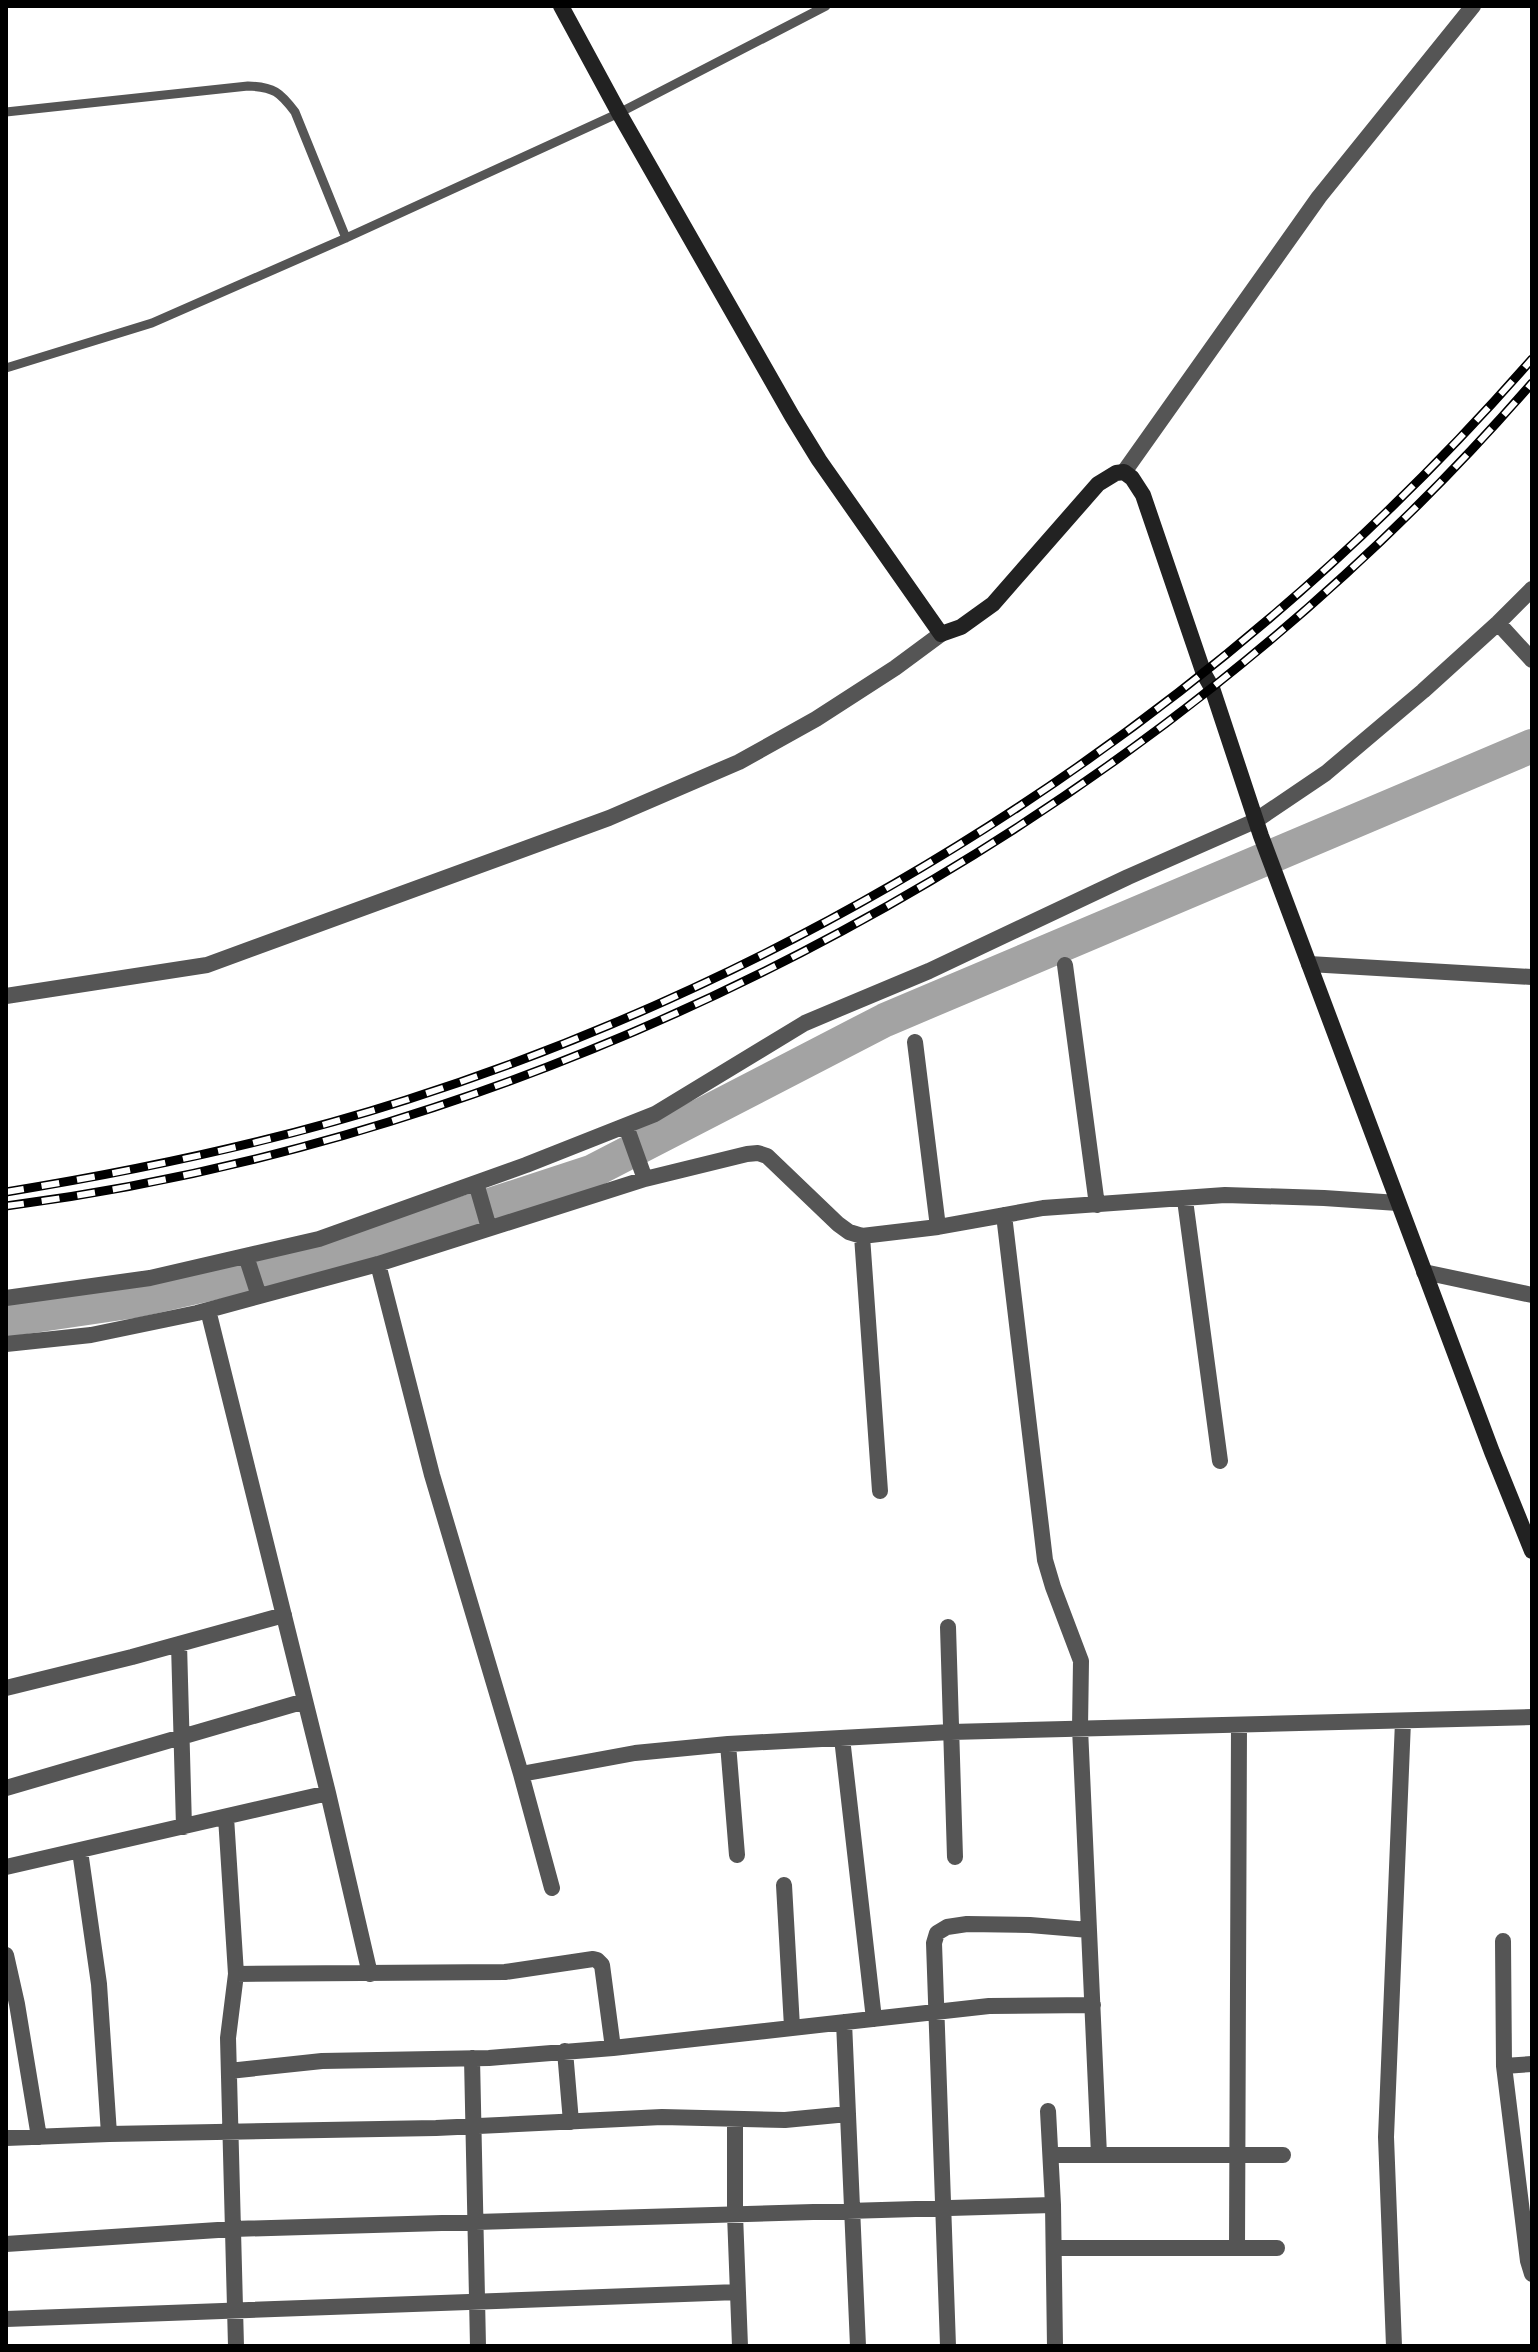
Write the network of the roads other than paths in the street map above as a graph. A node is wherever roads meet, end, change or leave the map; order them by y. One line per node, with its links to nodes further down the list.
1 (561, 6): 5 (street)
2 (826, 6): 5 (lane)
3 (1473, 6): 8 (street)
4 (6, 112): 6 (lane)
5 (619, 113): 6 (lane); 11 (street)
6 (346, 238): 7 (lane)
7 (6, 368)
8 (1124, 472): 11 (street); 13 (street)
9 (1532, 589): 10 (street)
10 (1498, 623): 12 (street); 13 (street)
11 (941, 634): 18 (street)
12 (1532, 660)
13 (1258, 828): 15 (street); 20 (street)
14 (1532, 962): 17 (street)
15 (1309, 964): 17 (street); 24 (street)
16 (1065, 965): 25 (street)
17 (1532, 977)
18 (6, 996)
19 (915, 1042): 27 (street)
20 (626, 1126): 21 (street); 22 (street)
21 (645, 1179): 28 (street); 29 (street)
22 (476, 1183): 28 (street); 30 (street)
23 (1185, 1200): 24 (street); 25 (street); 38 (street)
24 (1398, 1203): 32 (street)
25 (1097, 1205): 26 (street)
26 (1004, 1215): 27 (street); 49 (street)
27 (938, 1227): 29 (street)
28 (489, 1228): 31 (street)
29 (862, 1236): 39 (street)
30 (246, 1256): 34 (street); 35 (street)
31 (378, 1264): 34 (street); 54 (street)
32 (1424, 1272): 33 (street); 40 (street)
33 (1532, 1295)
34 (259, 1296): 36 (street)
35 (6, 1298)
36 (208, 1310): 37 (street); 41 (street)
37 (6, 1344)
38 (1220, 1461)
39 (880, 1491)
40 (1532, 1551)
41 (284, 1615): 43 (street); 45 (street)
42 (948, 1627): 50 (street)
43 (179, 1644): 44 (street); 51 (street)
44 (6, 1688)
45 (305, 1701): 51 (street); 56 (street)
46 (1532, 1717): 47 (street)
47 (1403, 1721): 48 (street); 116 (street)
48 (1239, 1725): 49 (street); 92 (street)
49 (1080, 1728): 50 (street); 65 (street)
50 (951, 1732): 52 (street); 61 (street)
51 (180, 1738): 55 (street); 58 (street)
52 (842, 1738): 53 (street); 72 (street)
53 (728, 1744): 54 (street); 60 (street)
54 (521, 1774): 64 (street)
55 (6, 1788)
56 (328, 1793): 57 (street); 69 (street)
57 (226, 1817): 58 (street); 68 (street)
58 (184, 1827): 59 (street)
59 (80, 1851): 62 (street); 87 (street)
60 (737, 1855)
61 (955, 1857)
62 (6, 1867)
63 (784, 1885): 74 (street)
64 (552, 1888)
65 (1089, 1930): 70 (street); 71 (street)
66 (1503, 1941): 79 (street)
67 (6, 1955): 88 (street)
68 (236, 1974): 69 (street); 80 (street)
69 (370, 1974): 75 (street)
70 (1093, 2005): 71 (street); 91 (street)
71 (938, 2012): 72 (street); 96 (street)
72 (874, 2019): 73 (street)
73 (844, 2022): 74 (street); 82 (street)
74 (792, 2027): 75 (street)
75 (613, 2048): 76 (street)
76 (565, 2051): 77 (street); 84 (street)
77 (472, 2058): 80 (street); 85 (street)
78 (1532, 2064): 79 (street)
79 (1504, 2066): 94 (street)
80 (229, 2071): 86 (street)
81 (1048, 2111): 90 (street)
82 (848, 2114): 83 (street); 97 (street)
83 (735, 2120): 84 (street); 98 (street)
84 (571, 2122): 85 (street)
85 (473, 2126): 86 (street); 99 (street)
86 (231, 2131): 87 (street); 100 (street)
87 (109, 2134): 88 (street)
88 (39, 2137): 89 (street)
89 (6, 2138)
90 (1051, 2155): 91 (street); 95 (street)
91 (1099, 2155): 92 (street)
92 (1237, 2155): 93 (street); 103 (street)
93 (1283, 2155)
94 (1526, 2184): 105 (street)
95 (1053, 2205): 96 (street); 102 (street)
96 (942, 2208): 97 (street); 114 (street)
97 (853, 2210): 98 (street); 113 (street)
98 (735, 2214): 99 (street); 106 (street)
99 (475, 2221): 100 (street); 107 (street)
100 (233, 2229): 101 (street); 108 (street)
101 (6, 2244)
102 (1054, 2248): 103 (street); 115 (street)
103 (1237, 2248): 104 (street)
104 (1277, 2248)
105 (1532, 2274)
106 (738, 2292): 107 (street); 112 (street)
107 (477, 2303): 108 (street); 111 (street)
108 (235, 2312): 109 (street); 110 (street)
109 (6, 2319)
110 (236, 2346)
111 (478, 2346)
112 (740, 2346)
113 (858, 2346)
114 (948, 2346)
115 (1055, 2346)
116 (1394, 2346)

